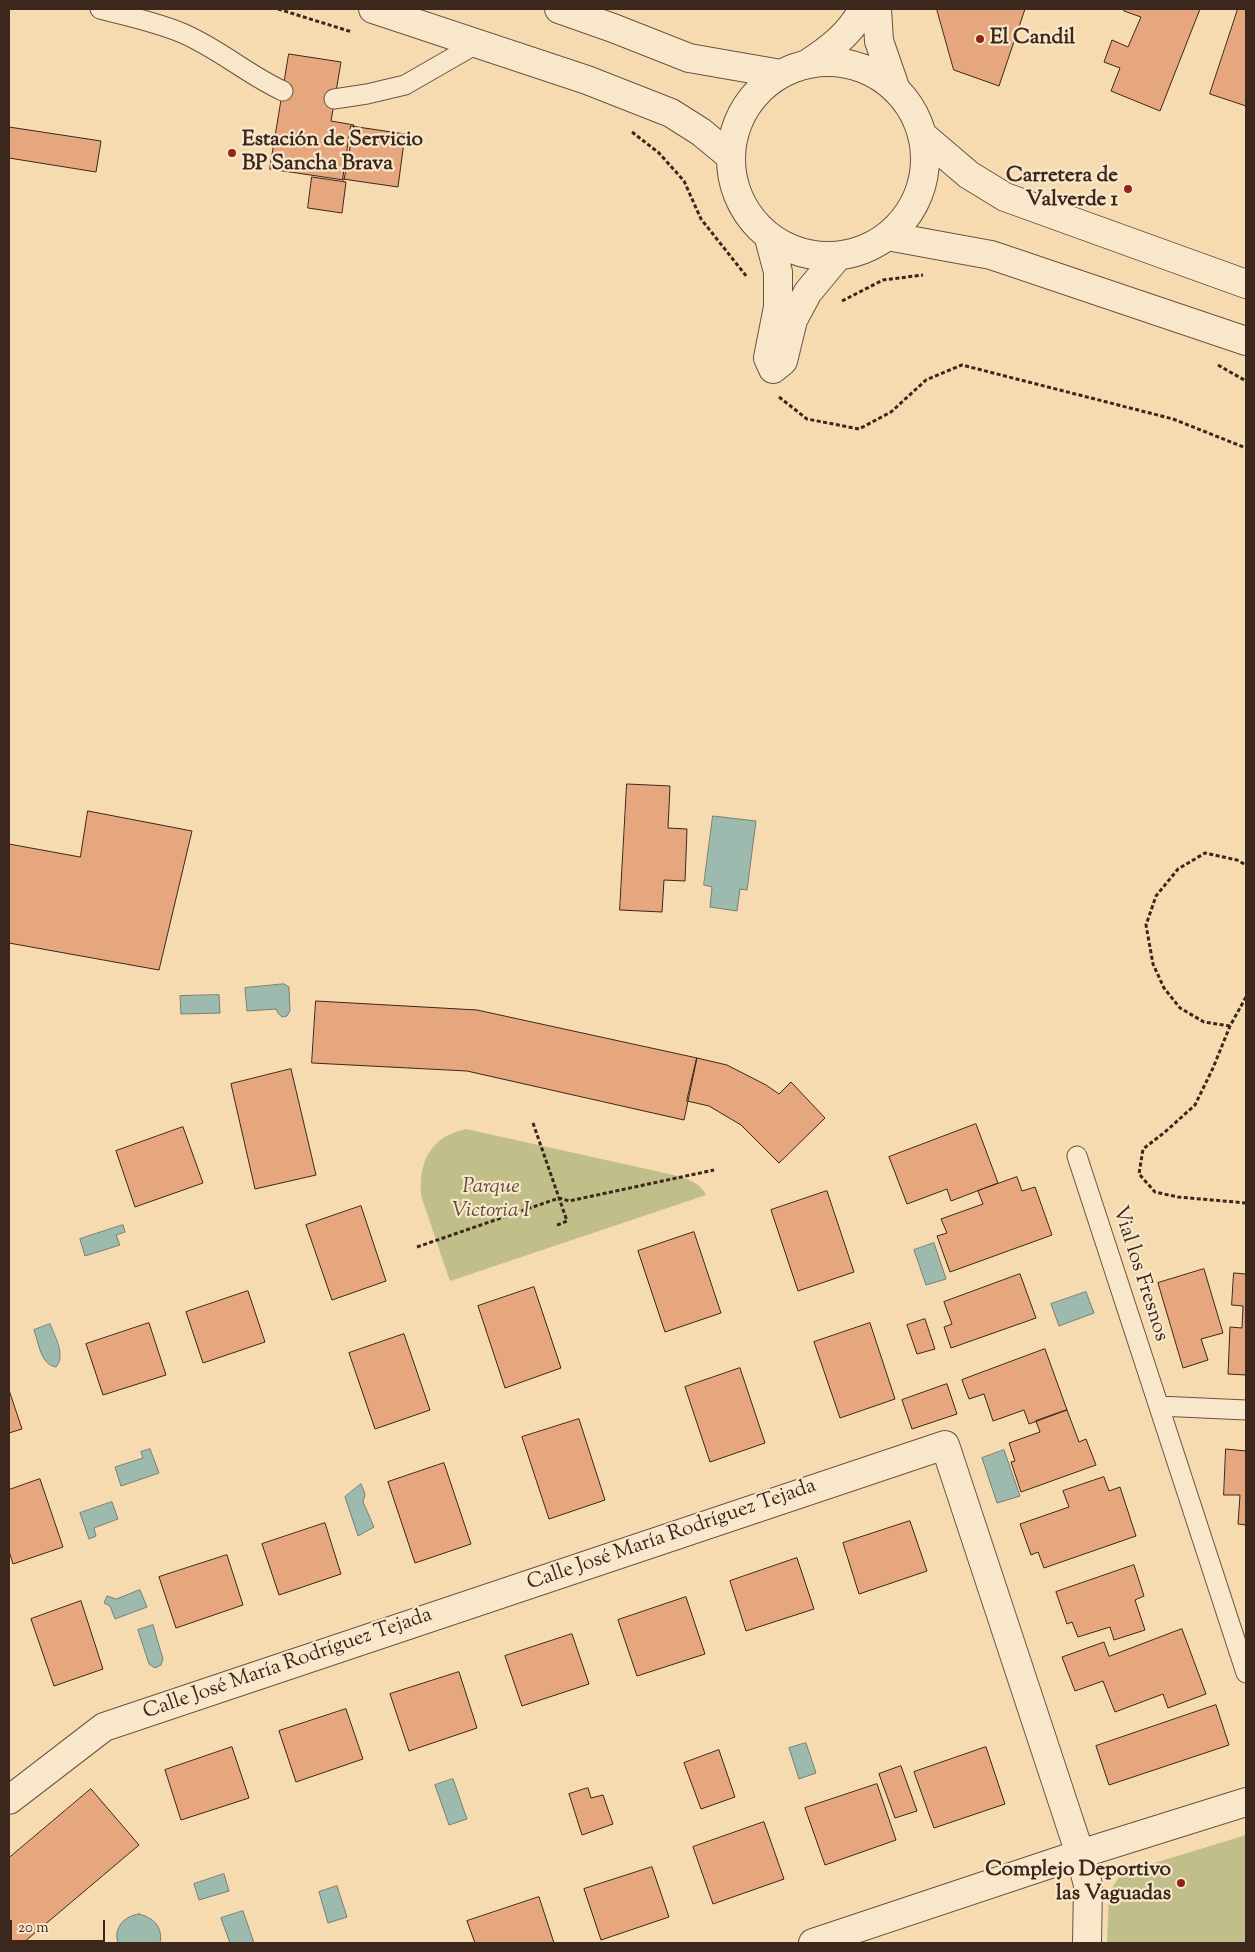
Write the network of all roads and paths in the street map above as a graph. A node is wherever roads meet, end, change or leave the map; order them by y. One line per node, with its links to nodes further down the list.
1 (100, 9): 10 (lane)
2 (372, 9): 6 (street)
3 (559, 9): 8 (street)
4 (863, 9): 7 (street)
5 (877, 9): 9 (street)
6 (478, 43): 11 (lane); 13 (street)
7 (807, 64): 8 (street); 9 (street)
8 (781, 74): 13 (street)
9 (896, 90): 12 (street)
10 (283, 91)
11 (334, 99)
12 (922, 135): 14 (street); 17 (street)
13 (730, 156): 15 (street)
14 (887, 236): 16 (street); 18 (street)
15 (769, 238): 16 (street); 19 (street)
16 (838, 256): 19 (street)
17 (1246, 284)
18 (1246, 341)
19 (773, 370): 20 (path)
20 (1246, 448)
21 (1246, 864): 23 (path)
22 (1246, 997): 23 (path)
23 (1230, 1026): 28 (path)
24 (533, 1123): 27 (path)
25 (1077, 1156): 31 (lane, Vial los Fresnos)
26 (714, 1170): 27 (path)
27 (559, 1198): 29 (path); 30 (path)
28 (1246, 1203)
29 (555, 1226)
30 (416, 1247)
31 (1159, 1406): 32 (lane); 33 (lane, Vial los Fresnos)
32 (1246, 1410)
33 (1246, 1673)
34 (9, 1800): 36 (street, Calle José María Rodríguez Tejada)
35 (1246, 1802): 36 (street)
36 (1080, 1854): 37 (street); 38 (street)
37 (813, 1943)
38 (1087, 1943)

